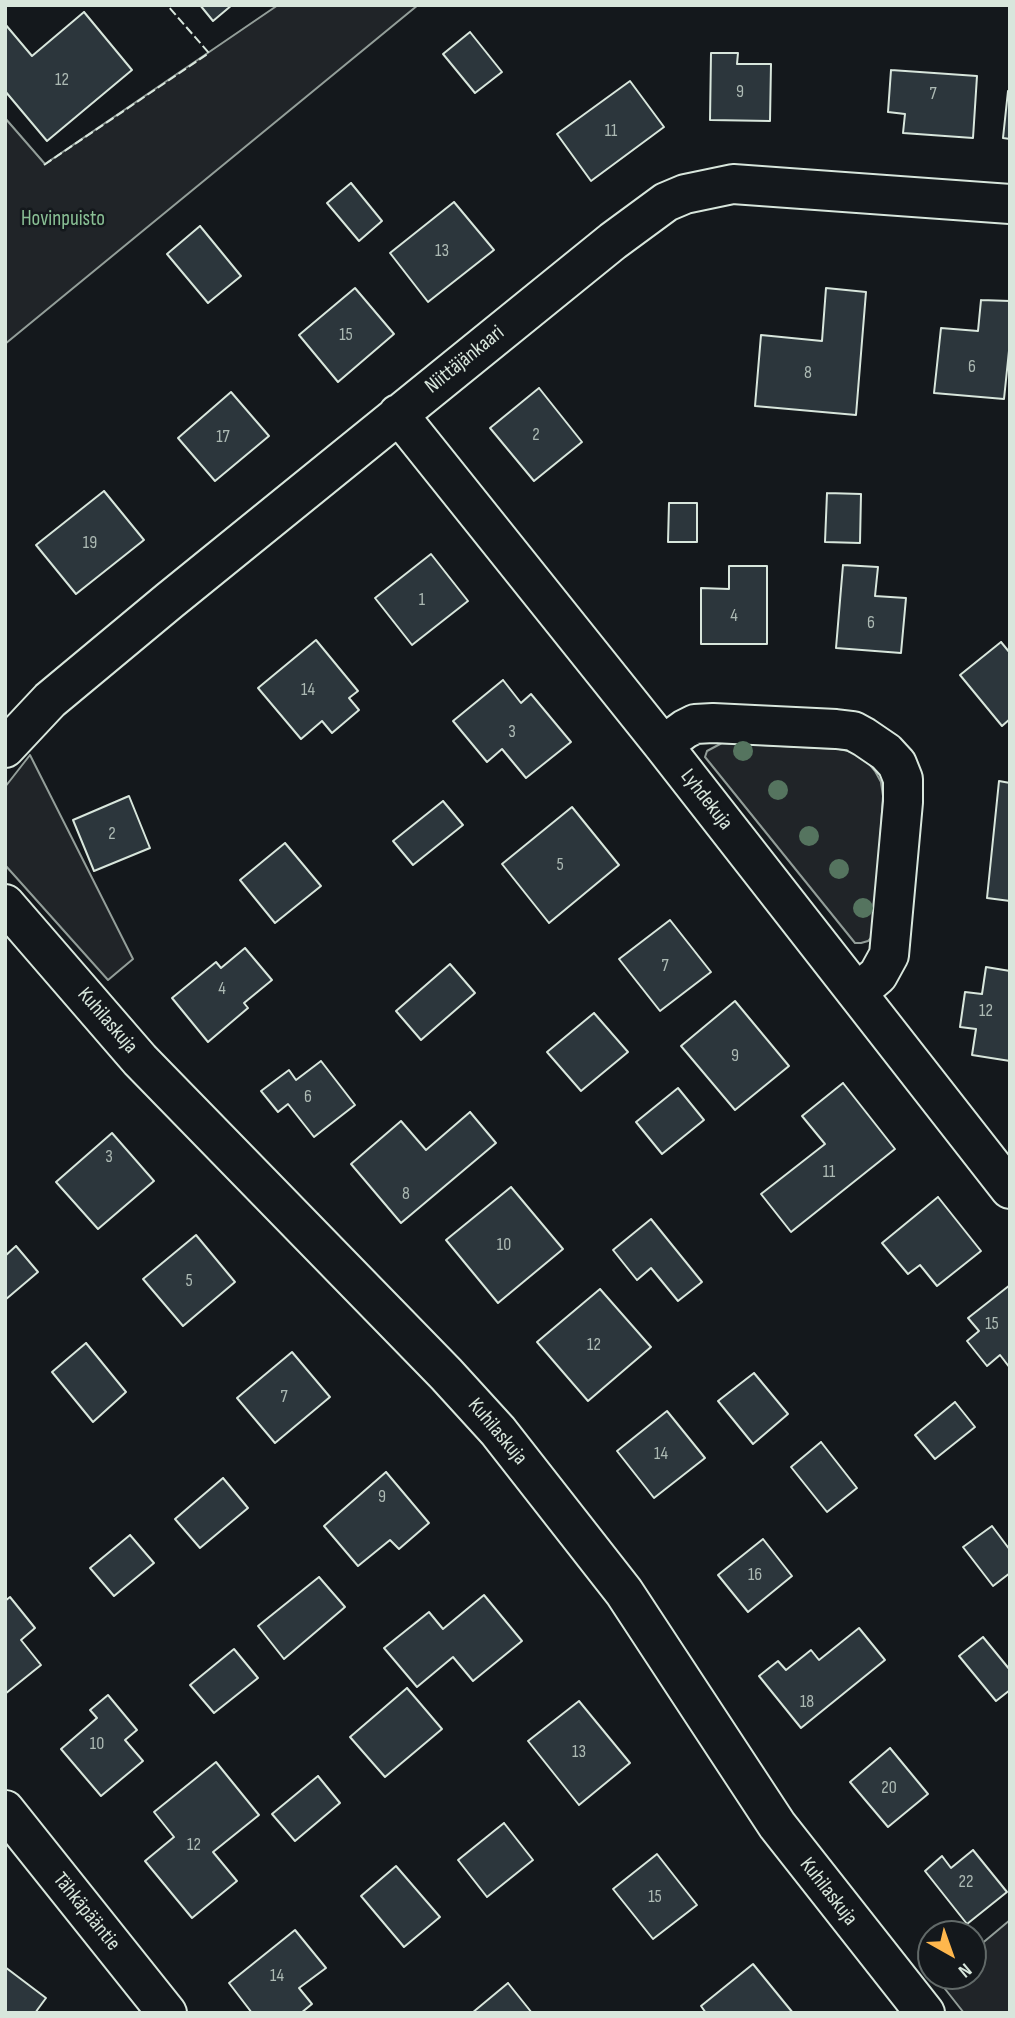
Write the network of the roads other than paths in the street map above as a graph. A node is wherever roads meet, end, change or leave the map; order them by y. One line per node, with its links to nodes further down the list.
1 (1010, 204): 2 (street, Niittäjänkaari)
2 (398, 414): 3 (street, Lyhdekuja); 4 (street, Niittäjänkaari)
3 (663, 745): 6 (street, Lyhdekuja); 6 (street)
4 (5, 748)
5 (5, 904): 10 (street, Kuhilaskuja)
6 (857, 993): 7 (street, Lyhdekuja)
7 (1010, 1189)
8 (5, 1811): 9 (street, Tähkäpääntie)
9 (167, 2013)
10 (925, 2013)

